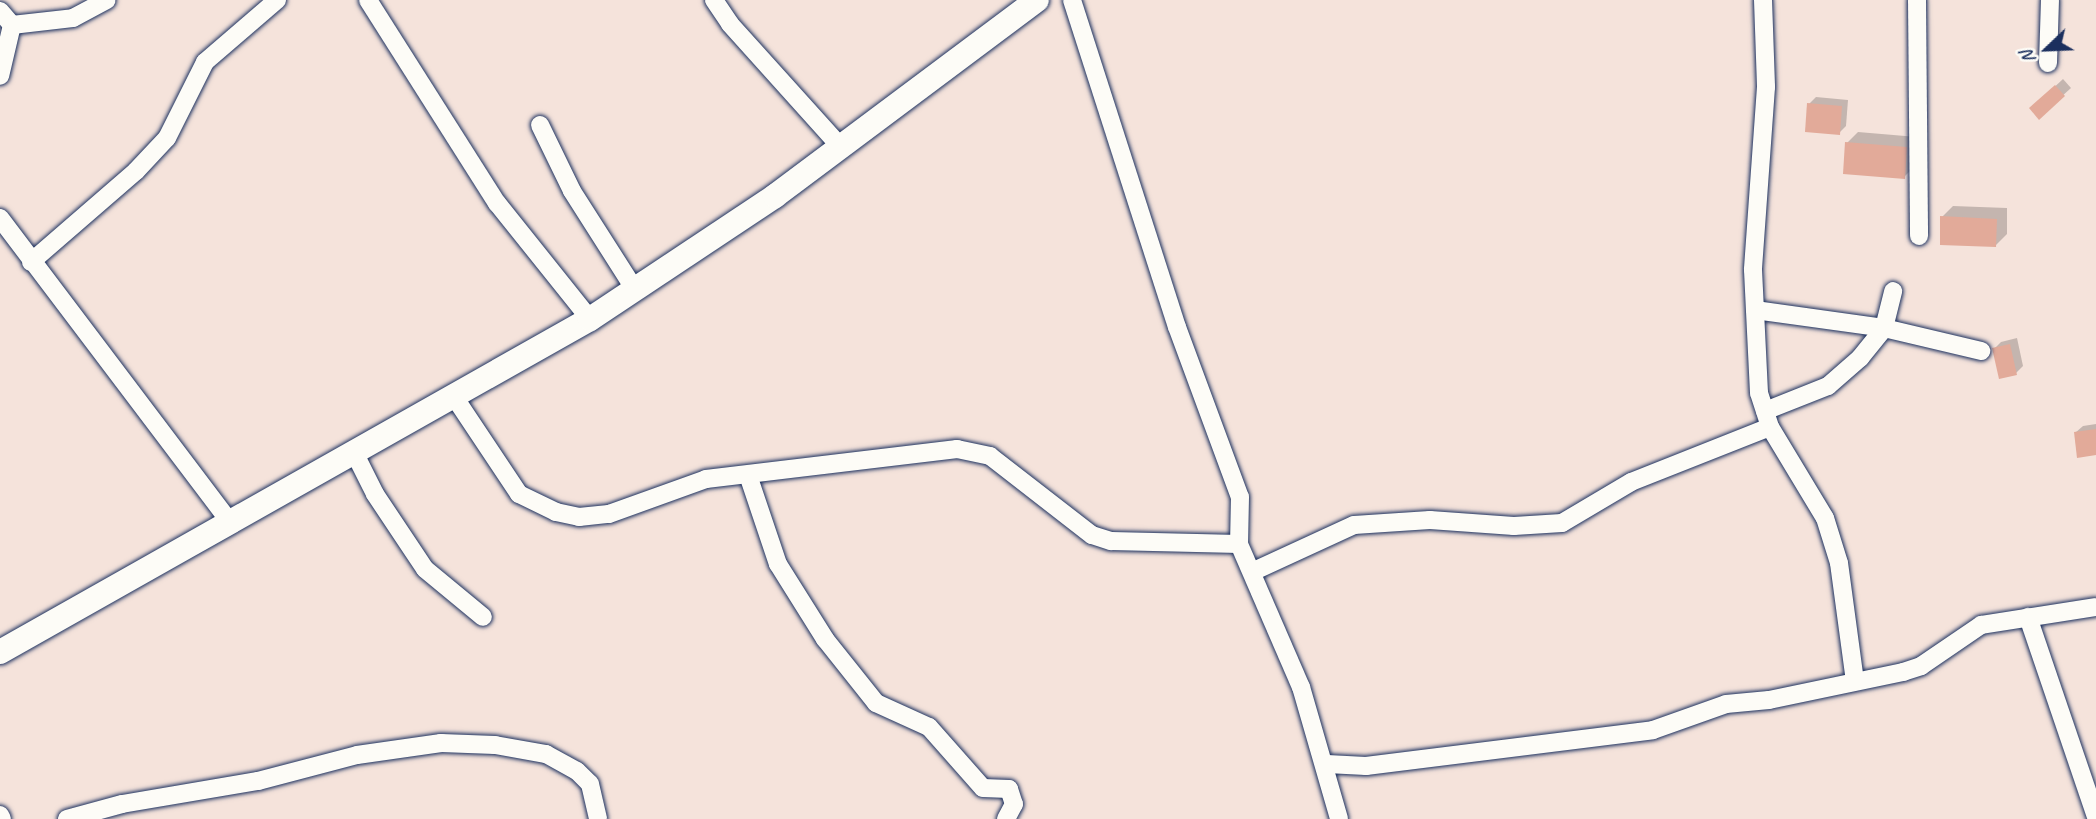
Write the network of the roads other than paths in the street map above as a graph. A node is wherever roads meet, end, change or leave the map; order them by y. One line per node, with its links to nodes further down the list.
1 (107, 0): 11 (street)
2 (277, 0): 18 (street)
3 (368, 0): 22 (street)
4 (714, 0): 15 (street)
5 (1037, 0): 15 (street)
6 (1072, 0): 30 (street)
7 (1763, 0): 21 (street)
8 (1917, 0): 17 (street)
9 (2050, 0): 12 (street)
10 (0, 11): 11 (street)
11 (12, 25): 13 (street)
12 (2048, 63)
13 (0, 76)
14 (540, 125): 19 (street)
15 (840, 146): 19 (street)
16 (0, 218): 18 (street)
17 (1919, 236)
18 (31, 262): 29 (street)
19 (635, 290): 22 (street)
20 (1893, 291): 23 (street)
21 (1755, 310): 23 (street); 26 (street)
22 (590, 319): 25 (street)
23 (1884, 328): 24 (street); 26 (street)
24 (1981, 351)
25 (453, 395): 27 (street); 28 (street)
26 (1767, 419): 31 (street); 36 (street)
27 (353, 450): 29 (street); 33 (street)
28 (748, 475): 30 (street); 41 (street)
29 (229, 521): 35 (street)
30 (1240, 544): 31 (street)
31 (1254, 571): 37 (street)
32 (2096, 607): 34 (street)
33 (482, 617)
34 (2028, 617): 36 (street); 38 (street)
35 (0, 652)
36 (1855, 681): 37 (street)
37 (1327, 764): 42 (street)
38 (2096, 817)
39 (67, 819): 40 (street)
40 (598, 819)
41 (1006, 819)
42 (1339, 819)

